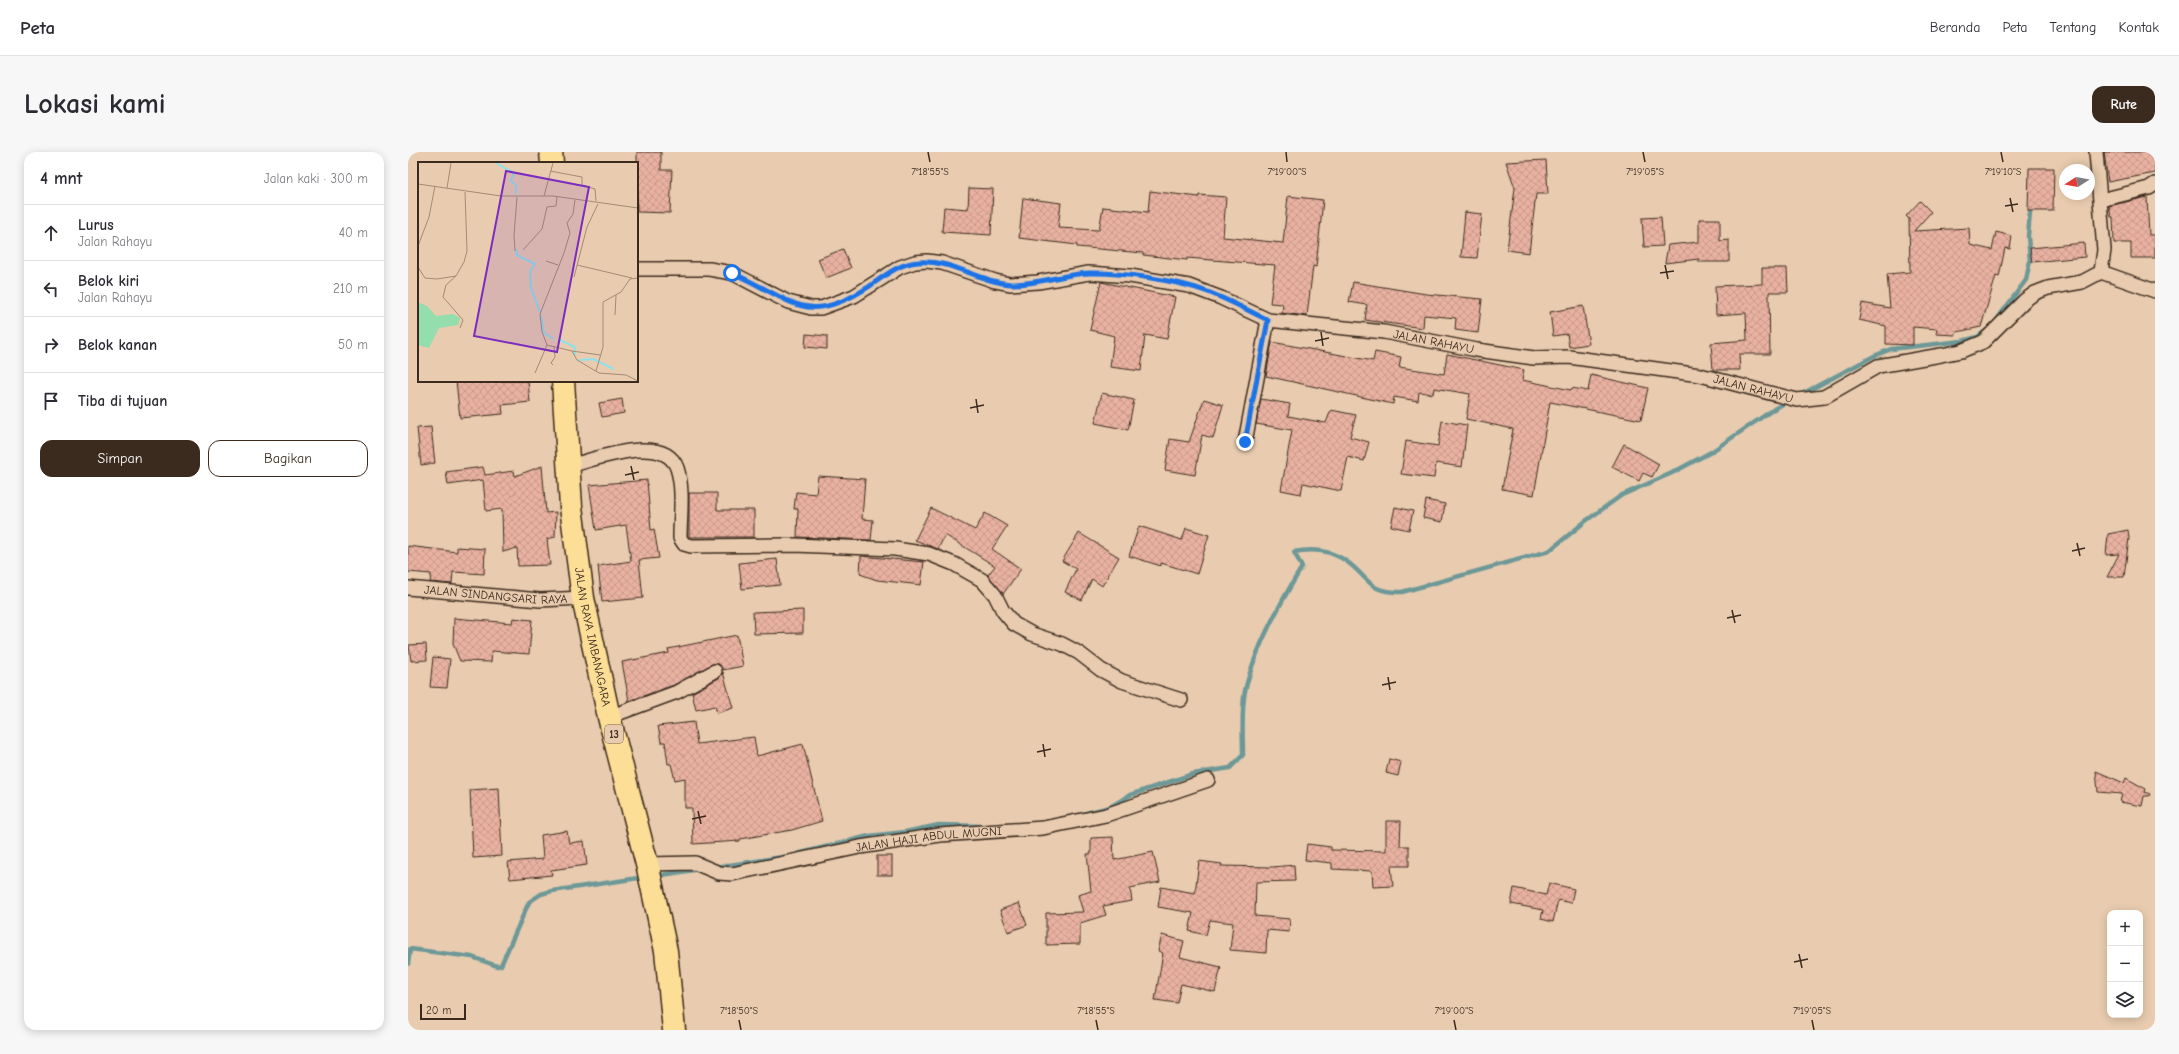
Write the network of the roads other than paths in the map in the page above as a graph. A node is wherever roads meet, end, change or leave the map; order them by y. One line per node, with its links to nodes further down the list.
1 (551, 152): 3 (highway)
2 (2096, 152): 5 (street)
3 (552, 162)
4 (2155, 184): 5 (street)
5 (2101, 200): 7 (street)
6 (638, 270): 9 (street, JALAN RAHAYU)
7 (2101, 272): 8 (street); 9 (street, JALAN RAHAYU)
8 (2155, 291)
9 (1268, 320): 11 (street)
10 (563, 382): 12 (highway, JALAN RAYA IMBANAGARA / 13)
11 (1245, 442)
12 (568, 466): 14 (highway, JALAN RAYA IMBANAGARA / 13); 16 (street)
13 (408, 588): 14 (street, JALAN SINDANGSARI RAYA)
14 (583, 598): 17 (highway, JALAN RAYA IMBANAGARA / 13)
15 (715, 671): 17 (street)
16 (1181, 700)
17 (609, 717): 19 (highway, JALAN RAYA IMBANAGARA / 13)
18 (1208, 780): 19 (street, JALAN HAJI ABDUL MUGNI)
19 (649, 873): 20 (highway, JALAN RAYA IMBANAGARA / 13)
20 (674, 1030)

